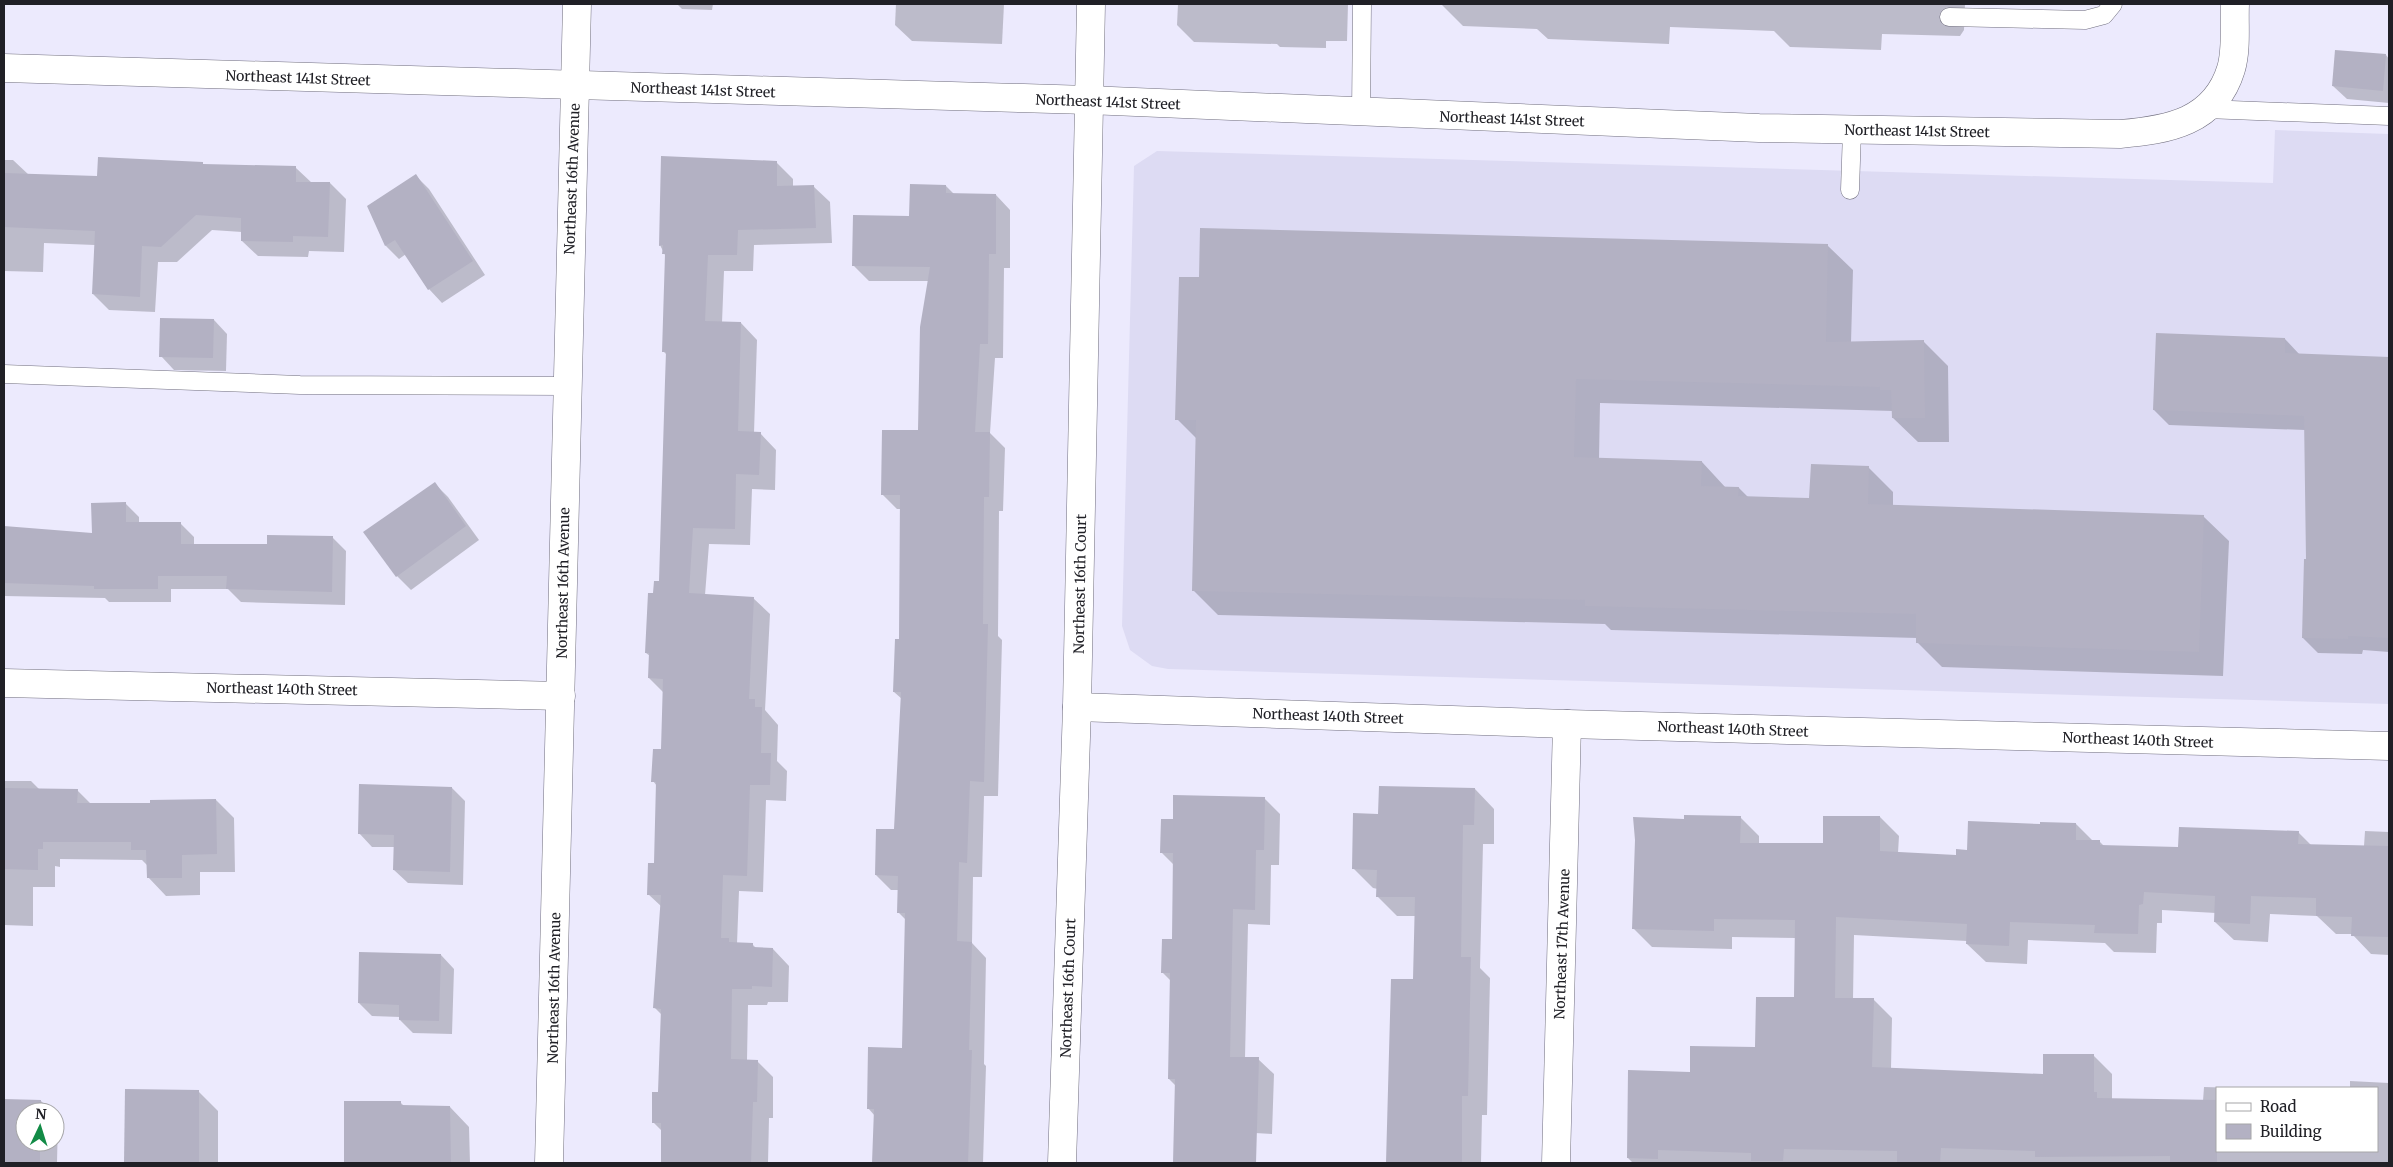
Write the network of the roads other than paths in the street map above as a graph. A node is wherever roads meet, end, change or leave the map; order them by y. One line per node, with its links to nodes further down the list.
1 (577, 4): 8 (street, Northeast 16th Avenue)
2 (1091, 4): 9 (street, Northeast 16th Court)
3 (1362, 4): 11 (lane)
4 (2113, 4): 6 (lane)
5 (2235, 4): 10 (street)
6 (1949, 17)
7 (4, 68): 8 (street, Northeast 141st Street)
8 (575, 87): 9 (street, Northeast 141st Street); 16 (street, Northeast 16th Avenue)
9 (1088, 100): 11 (street, Northeast 141st Street); 19 (street, Northeast 16th Court)
10 (2206, 109): 12 (lane); 13 (street, Northeast 141st Street)
11 (1360, 113): 13 (street, Northeast 141st Street)
12 (2389, 116)
13 (1852, 131): 14 (lane)
14 (1850, 190)
15 (4, 374): 16 (lane)
16 (567, 386): 18 (street, Northeast 16th Avenue)
17 (4, 683): 18 (street, Northeast 140th Street)
18 (561, 696): 22 (street, Northeast 16th Avenue)
19 (1077, 707): 20 (street, Northeast 140th Street); 23 (street, Northeast 16th Court)
20 (1567, 724): 21 (street, Northeast 140th Street); 24 (street, Northeast 17th Avenue)
21 (2389, 746)
22 (549, 1163)
23 (1062, 1163)
24 (1556, 1163)

